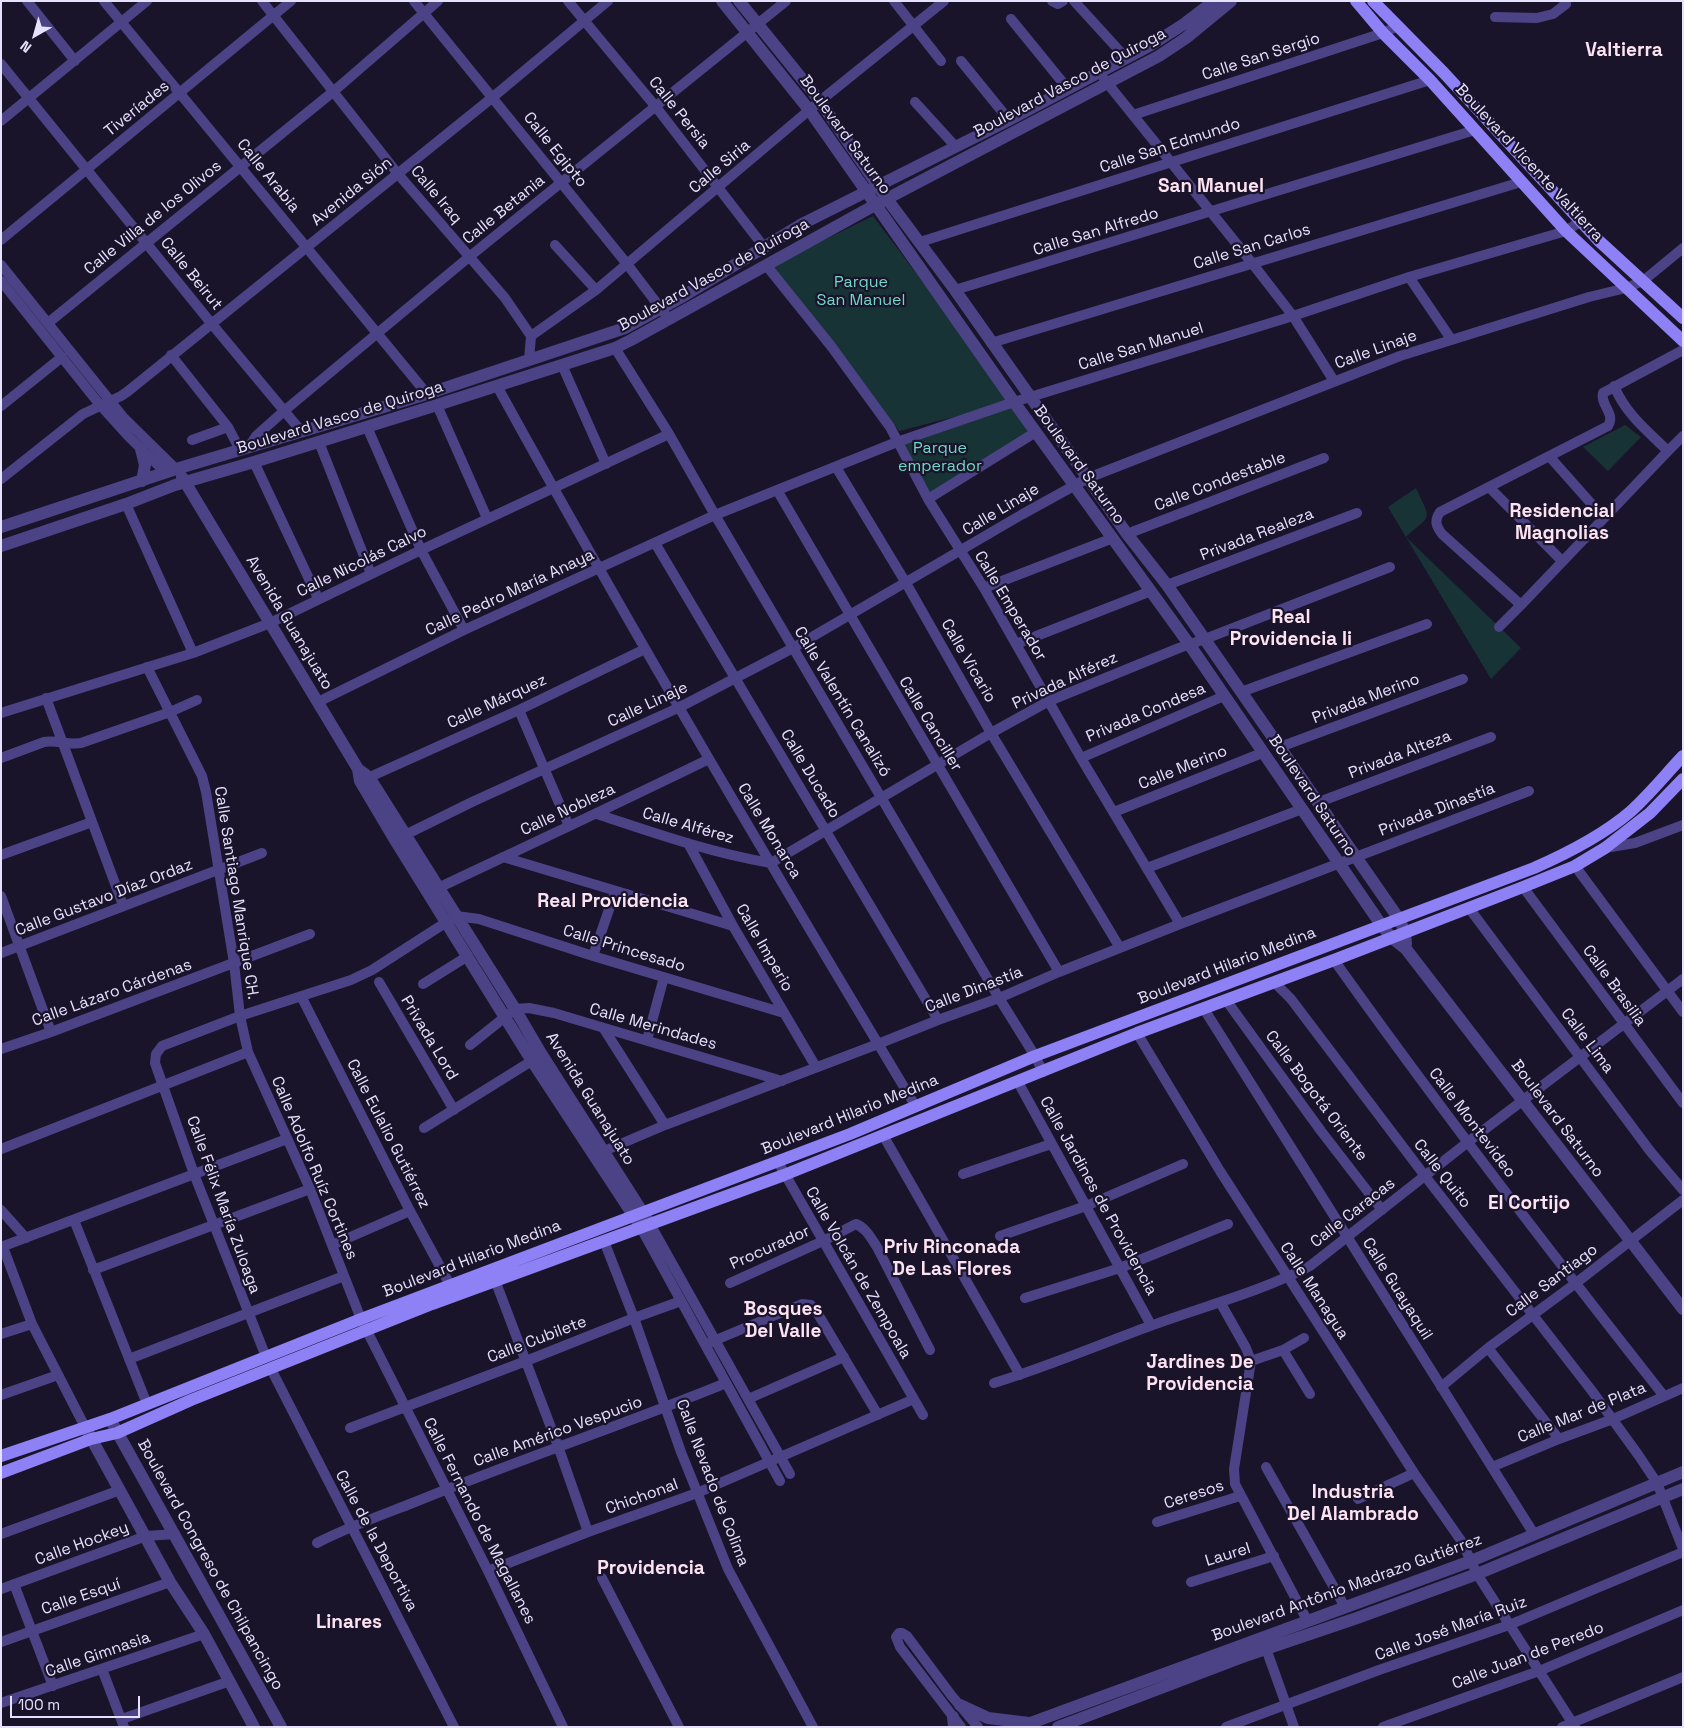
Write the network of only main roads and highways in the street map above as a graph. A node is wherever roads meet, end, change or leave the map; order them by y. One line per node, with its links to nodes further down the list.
1 (1356, 1): 4 (main road, Boulevard Vicente Valtierra)
2 (1377, 2): 3 (main road, Boulevard Vicente Valtierra)
3 (1683, 318)
4 (1683, 341)
5 (1683, 756): 7 (main road, Boulevard Hilario Medina)
6 (1683, 779): 8 (main road, Boulevard Hilario Medina)
7 (692, 1195): 8 (main road); 9 (main road, Boulevard Hilario Medina)
8 (697, 1207): 9 (main road, Boulevard Hilario Medina)
9 (363, 1325): 10 (main road, Boulevard Hilario Medina); 11 (main road, Boulevard Hilario Medina)
10 (1, 1456)
11 (1, 1473)

